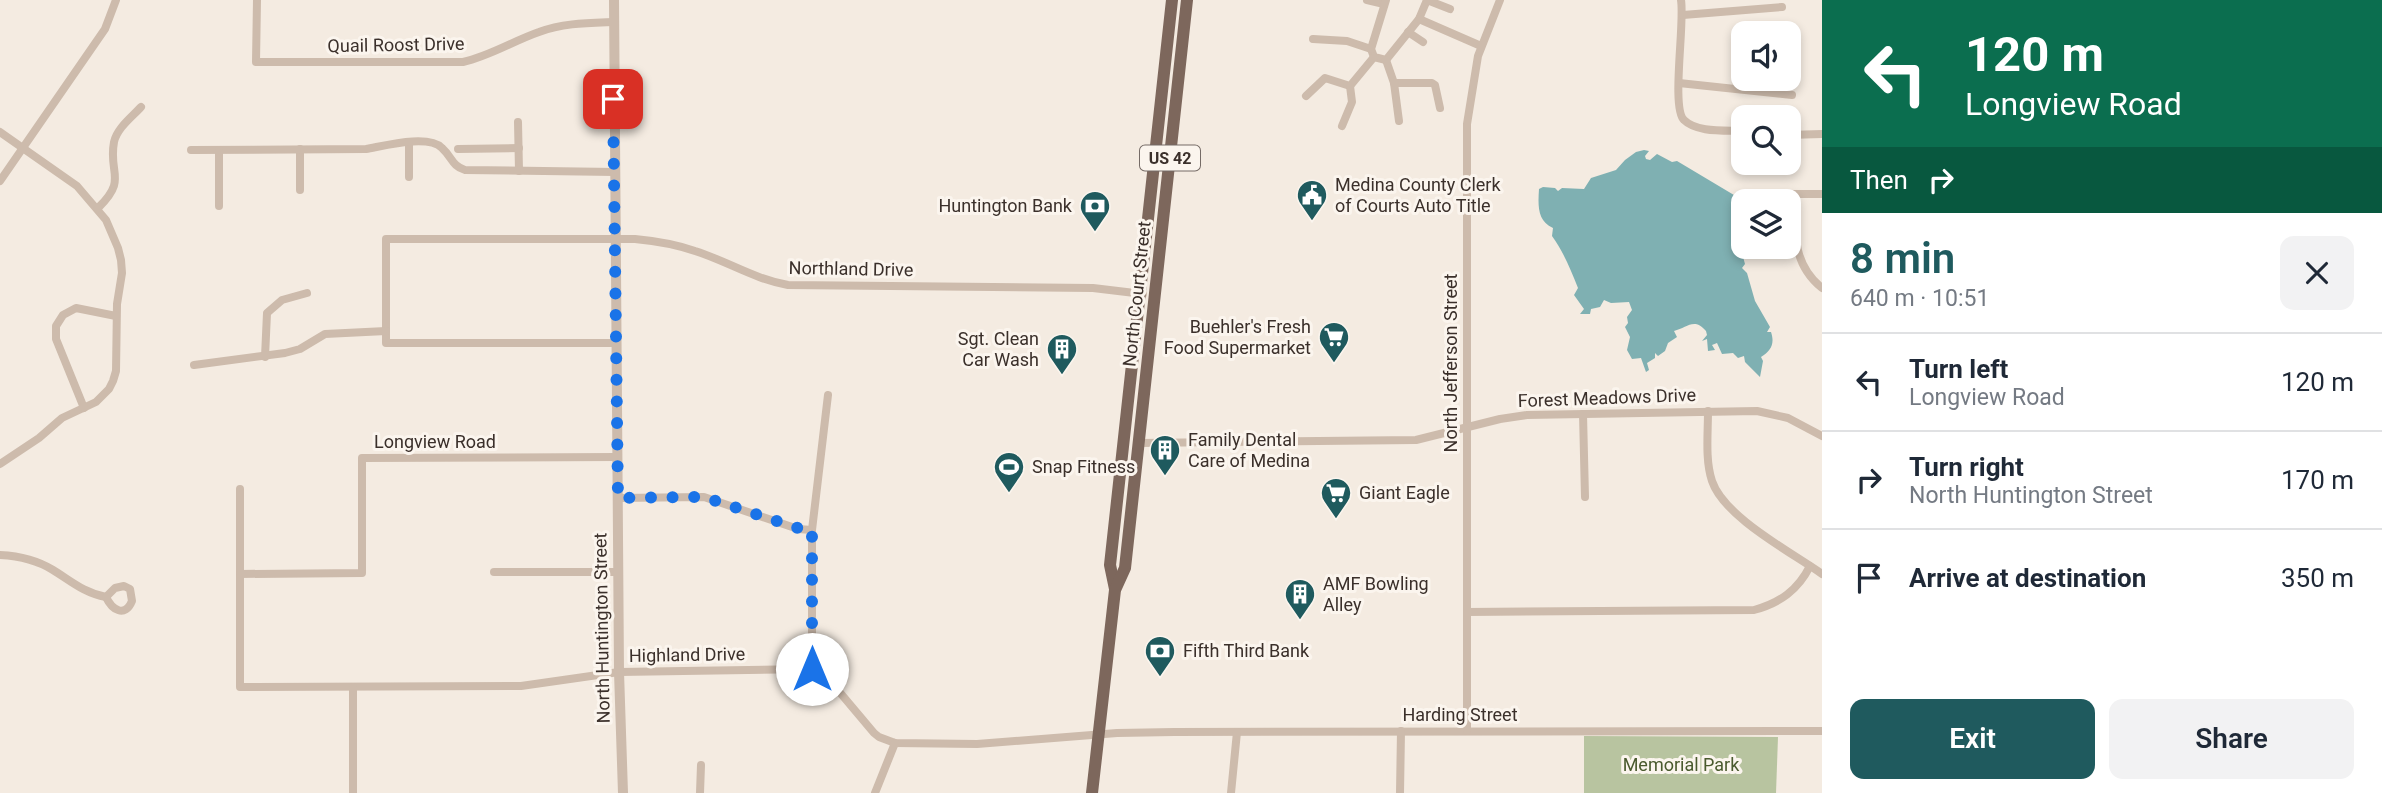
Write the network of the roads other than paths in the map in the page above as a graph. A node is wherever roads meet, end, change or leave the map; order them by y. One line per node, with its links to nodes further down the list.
1 (116, 0): 37 (street)
2 (257, 0): 15 (street, Quail Roost Drive)
3 (614, 0): 15 (street, North Huntington Street)
4 (1172, 0): 54 (main road, North Court Street / US 42)
5 (1187, 0): 55 (main road, North Court Street / US 42)
6 (1367, 0): 10 (street)
7 (1427, 0): 12 (street); 14 (street)
8 (1500, 0): 19 (street, North Jefferson Street)
9 (1681, 0): 13 (street)
10 (1385, 2): 20 (street)
11 (1782, 7): 13 (street)
12 (1450, 9)
13 (1684, 16): 23 (street)
14 (1419, 19): 16 (street); 19 (street)
15 (614, 22): 44 (street, North Huntington Street)
16 (1408, 32): 18 (street); 21 (street)
17 (1312, 39): 20 (street)
18 (1423, 42)
19 (1481, 46): 65 (street, North Jefferson Street)
20 (1373, 53): 21 (street); 24 (street)
21 (1386, 60): 22 (street)
22 (1394, 83): 28 (street); 29 (street)
23 (1679, 83): 25 (street); 32 (street)
24 (1350, 86): 26 (street); 31 (street)
25 (1792, 95)
26 (1306, 96)
27 (141, 107): 50 (street)
28 (1440, 108)
29 (1399, 121)
30 (518, 122): 38 (street)
31 (1342, 126)
32 (1731, 130)
33 (0, 132): 37 (street)
34 (1822, 134): 35 (street)
35 (1801, 135)
36 (409, 143): 39 (street); 43 (street); 45 (street)
37 (23, 148): 46 (street); 50 (street)
38 (519, 148): 40 (street); 43 (street)
39 (300, 149): 42 (street); 47 (street)
40 (458, 149)
41 (191, 150): 42 (street)
42 (219, 150): 49 (street)
43 (519, 171): 44 (street)
44 (615, 172): 51 (street, North Huntington Street)
45 (409, 177)
46 (0, 181)
47 (300, 190)
48 (1822, 194): 52 (street)
49 (219, 206)
50 (98, 208): 56 (street)
51 (616, 239): 54 (street, Northland Drive); 57 (street, Northland Drive); 58 (street, North Huntington Street)
52 (1822, 288)
53 (307, 293): 59 (street)
54 (1139, 293): 55 (street, Northland Drive); 80 (main road, North Court Street / US 42)
55 (1155, 296): 67 (main road, North Court Street / US 42)
56 (116, 316): 62 (street); 62 (street)
57 (386, 331): 58 (street); 59 (street)
58 (617, 343): 68 (street, North Huntington Street)
59 (265, 357): 60 (street)
60 (194, 365)
61 (828, 395): 73 (street)
62 (84, 408): 69 (street)
63 (1707, 411): 64 (street, Forest Meadows Drive); 66 (street, Forest Meadows Drive); 75 (street)
64 (1583, 414): 65 (street, Forest Meadows Drive); 71 (street)
65 (1467, 428): 67 (street, Forest Meadows Drive); 82 (street, North Jefferson Street)
66 (1822, 436)
67 (1139, 443): 80 (main road, North Court Street / US 42)
68 (617, 457): 72 (street, North Huntington Street); 78 (street, Longview Road)
69 (0, 464)
70 (240, 489): 78 (street)
71 (1585, 497)
72 (618, 498): 73 (street); 77 (street, North Huntington Street)
73 (812, 530): 83 (street)
74 (0, 555): 81 (street)
75 (1810, 566): 79 (street); 82 (street)
76 (494, 572): 77 (street)
77 (618, 572): 84 (street, North Huntington Street)
78 (240, 574): 85 (street, Highland Drive)
79 (1822, 574)
80 (1115, 590): 90 (main road, North Court Street / US 42)
81 (106, 597)
82 (1467, 612): 87 (street, North Jefferson Street)
83 (812, 669): 84 (street, Highland Drive); 91 (street)
84 (619, 672): 85 (street, Highland Drive); 94 (street, North Huntington Street)
85 (353, 687): 93 (street)
86 (1401, 731): 87 (street, Harding Street); 89 (street, Harding Street); 99 (street)
87 (1467, 731): 88 (street, Harding Street)
88 (1822, 731)
89 (1237, 732): 90 (street, Harding Street); 98 (street)
90 (1099, 735): 91 (street, Harding Street); 97 (main road, North Court Street / US 42)
91 (895, 743): 96 (street)
92 (701, 765): 95 (street)
93 (353, 793)
94 (623, 793)
95 (701, 793)
96 (875, 793)
97 (1092, 793)
98 (1231, 793)
99 (1400, 793)

